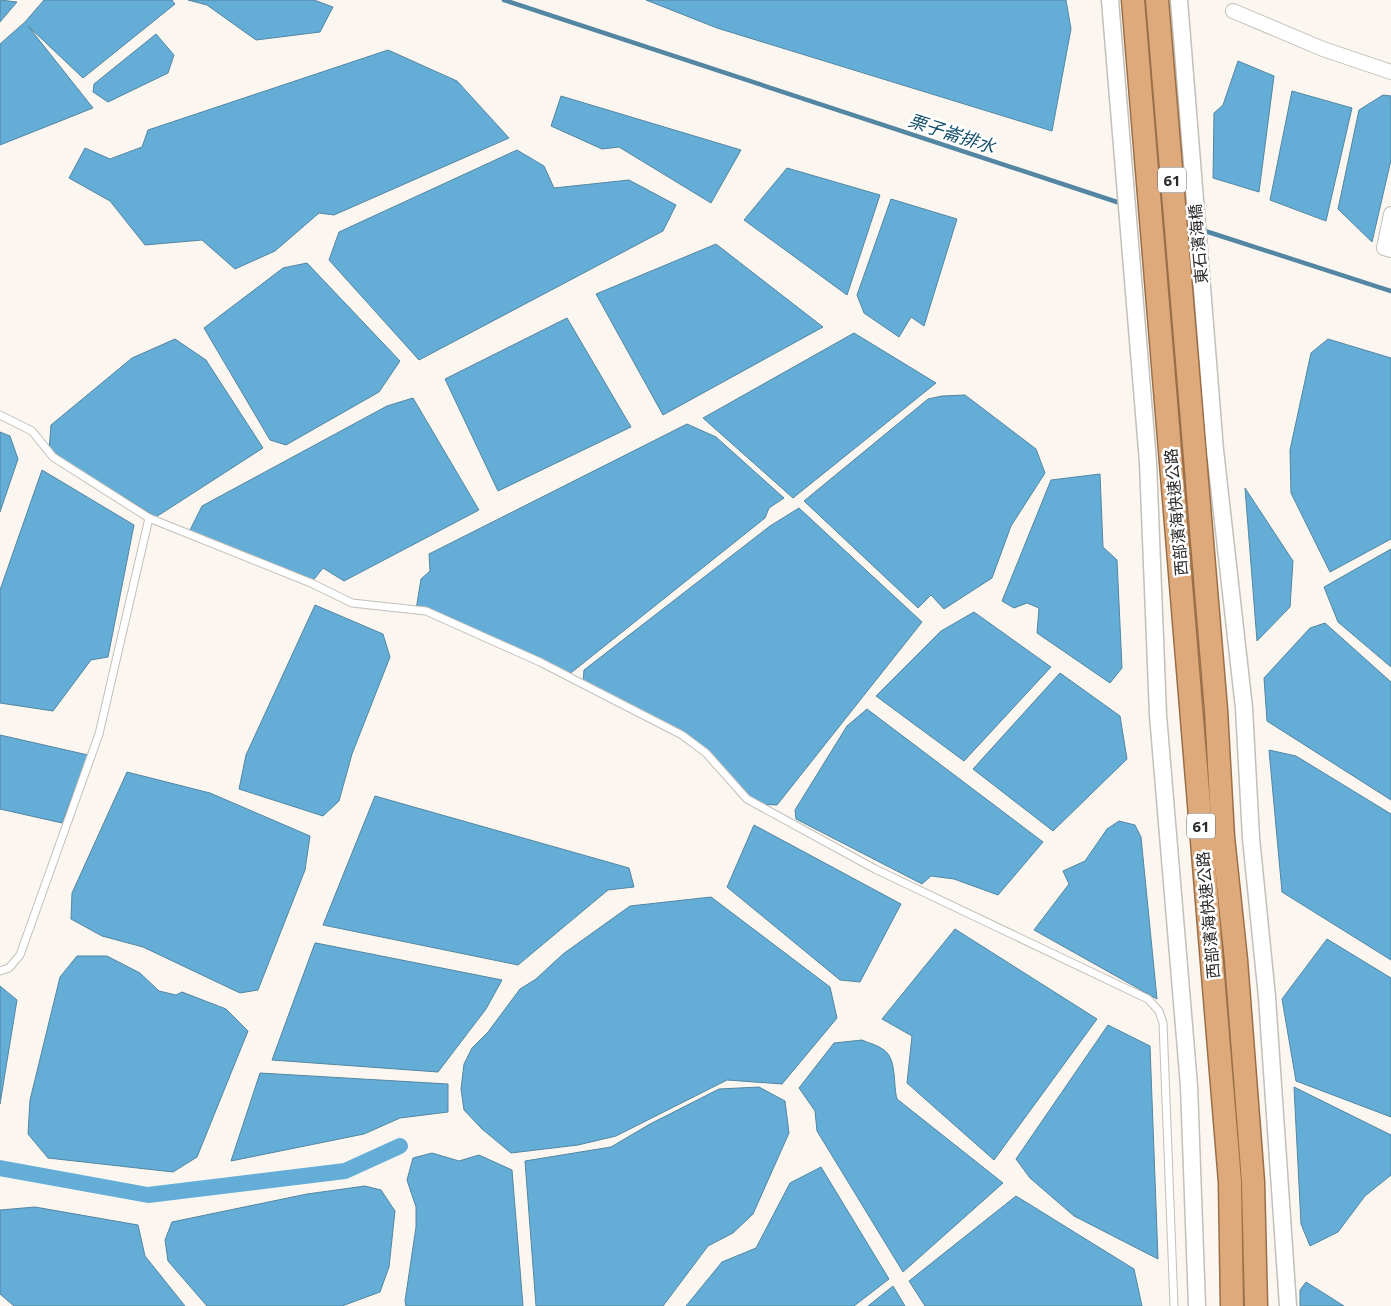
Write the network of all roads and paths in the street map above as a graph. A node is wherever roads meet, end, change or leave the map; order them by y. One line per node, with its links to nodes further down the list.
1 (1110, 0): 14 (street)
2 (1133, 0): 15 (highway, 西部濱海快速公路 / 61)
3 (1157, 0): 9 (highway, 東石濱海橋 / 61)
4 (1179, 0): 9 (street, 東石濱海橋)
5 (1233, 11): 6 (street)
6 (1391, 72)
7 (1391, 214): 8 (street)
8 (1391, 250)
9 (1198, 365): 16 (highway, 西部濱海快速公路 / 61); 17 (street)
10 (0, 415): 11 (lane)
11 (149, 518): 12 (lane); 13 (lane)
12 (0, 971)
13 (1174, 1306)
14 (1197, 1306)
15 (1232, 1306)
16 (1256, 1306)
17 (1288, 1306)

